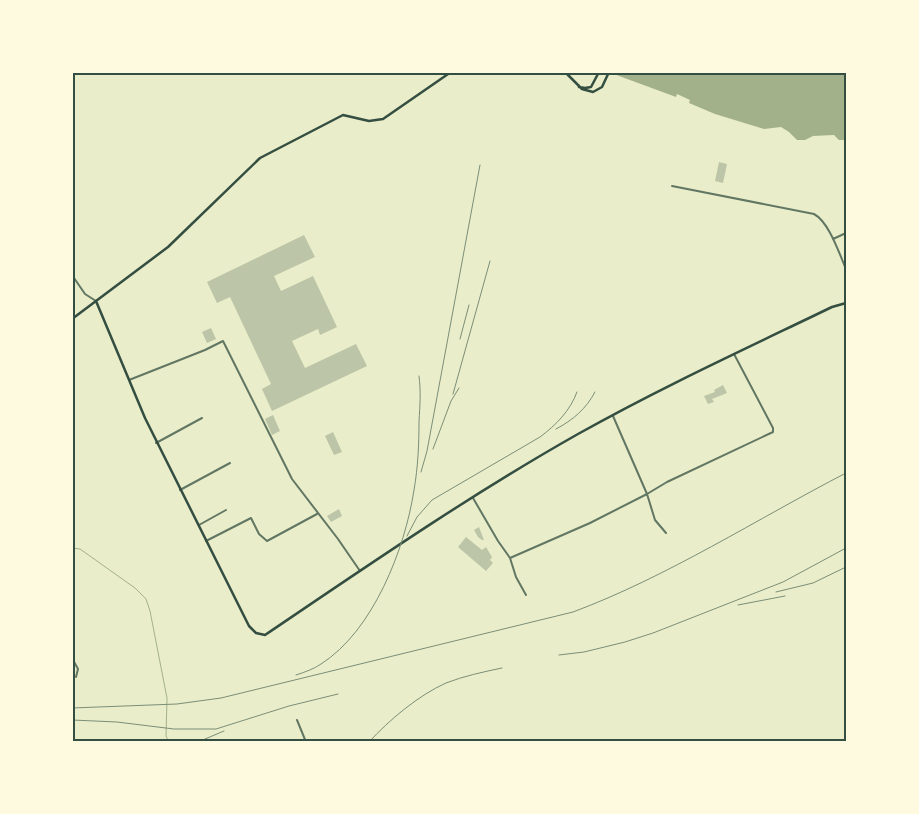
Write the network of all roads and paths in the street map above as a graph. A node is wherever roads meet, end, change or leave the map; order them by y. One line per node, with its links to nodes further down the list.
1 (451, 72): 11 (main road)
2 (565, 72): 5 (main road)
3 (609, 72): 5 (main road)
4 (599, 73): 5 (main road)
5 (579, 86)
6 (672, 186): 8 (street)
7 (846, 233): 8 (street)
8 (833, 239): 9 (street)
9 (846, 269)
10 (72, 275): 11 (street)
11 (96, 301): 13 (main road); 15 (main road)
12 (846, 303): 14 (main road)
13 (72, 319)
14 (734, 354): 16 (main road); 21 (street)
15 (129, 380): 18 (main road); 24 (street)
16 (613, 416): 21 (street); 22 (main road)
17 (202, 418): 18 (street)
18 (156, 443): 20 (main road)
19 (230, 463): 20 (street)
20 (180, 490): 25 (main road)
21 (647, 494): 26 (street); 28 (street)
22 (473, 498): 28 (street); 29 (main road)
23 (226, 510): 25 (street)
24 (318, 514): 27 (street); 29 (street)
25 (198, 526): 27 (main road)
26 (666, 533)
27 (206, 541): 29 (main road)
28 (510, 558): 30 (street)
29 (360, 571)
30 (526, 595)
31 (72, 658): 32 (street)
32 (76, 677)
33 (297, 720): 34 (street)
34 (306, 742)

